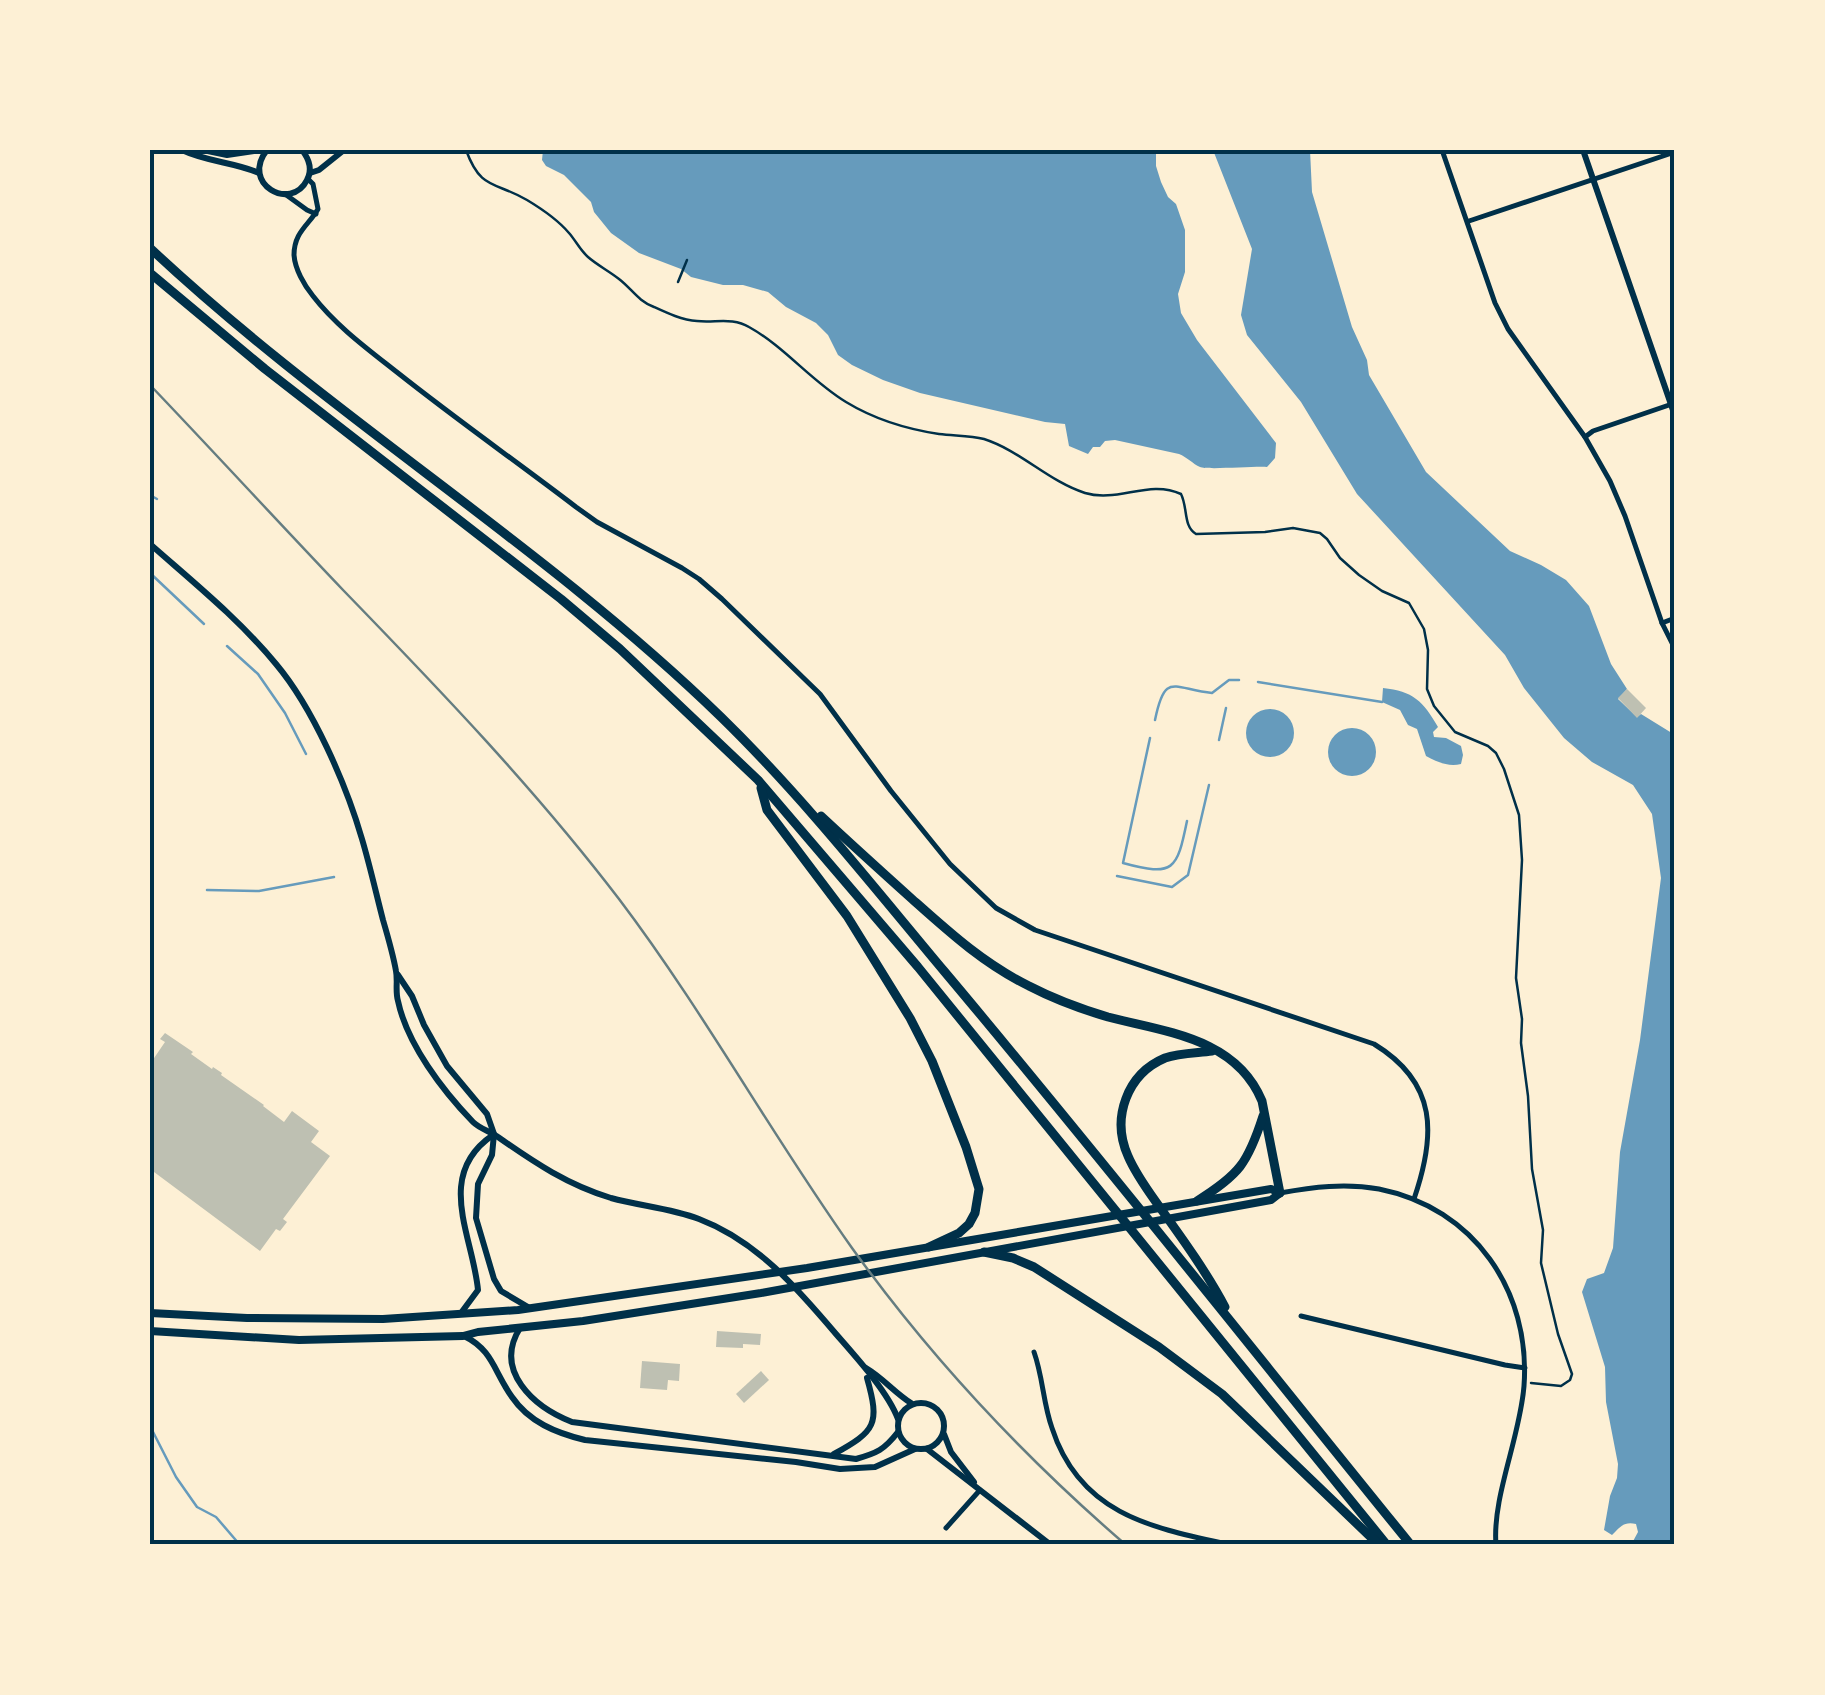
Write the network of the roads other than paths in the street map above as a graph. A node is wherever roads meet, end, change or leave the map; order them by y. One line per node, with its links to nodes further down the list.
1 (182, 150): 9 (main road)
2 (202, 150): 3 (main road)
3 (264, 150): 9 (main road)
4 (302, 150): 10 (main road)
5 (344, 150): 10 (main road)
6 (1442, 150): 14 (street)
7 (1583, 150): 11 (main road)
8 (1675, 152): 11 (street)
9 (259, 173): 12 (main road)
10 (309, 176): 12 (main road); 13 (street)
11 (1594, 180): 14 (street); 17 (main road)
12 (285, 194): 13 (street)
13 (316, 214): 31 (street)
14 (1468, 222): 19 (street)
15 (150, 248): 25 (highway)
16 (150, 274): 24 (highway)
17 (1673, 403): 18 (main road); 19 (street)
18 (1675, 416)
19 (1585, 437): 22 (street)
20 (150, 544): 26 (main road)
21 (1675, 618): 22 (street)
22 (1662, 622): 23 (street)
23 (1675, 649)
24 (758, 780): 33 (highway); 58 (highway)
25 (782, 781): 27 (highway); 40 (highway)
26 (397, 974): 29 (main road); 29 (main road)
27 (1215, 1050): 28 (highway); 40 (highway)
28 (1264, 1113): 30 (highway); 32 (highway)
29 (494, 1134): 35 (main road); 37 (main road); 44 (main road)
30 (1280, 1193): 31 (street); 32 (highway); 34 (highway)
31 (1414, 1199): 45 (street)
32 (1197, 1202): 33 (highway)
33 (929, 1247): 35 (highway)
34 (984, 1252): 39 (highway); 57 (highway)
35 (528, 1307): 37 (highway)
36 (150, 1313): 37 (highway)
37 (460, 1315)
38 (1300, 1316): 45 (street)
39 (520, 1328): 42 (highway); 52 (main road)
40 (1236, 1328): 59 (highway)
41 (150, 1331): 42 (highway)
42 (463, 1336): 50 (main road)
43 (1034, 1352): 56 (street)
44 (864, 1367): 46 (main road); 47 (main road); 52 (main road)
45 (1525, 1368): 60 (street)
46 (912, 1404): 47 (main road); 49 (main road)
47 (898, 1419): 48 (main road)
48 (898, 1432): 50 (main road); 52 (main road)
49 (943, 1433): 51 (main road); 53 (main road)
50 (915, 1449): 51 (main road)
51 (926, 1449): 53 (main road)
52 (832, 1454)
53 (980, 1490): 54 (street); 55 (main road)
54 (946, 1528)
55 (1051, 1545)
56 (1231, 1545)
57 (1379, 1545)
58 (1387, 1545)
59 (1411, 1545)
60 (1496, 1545)

